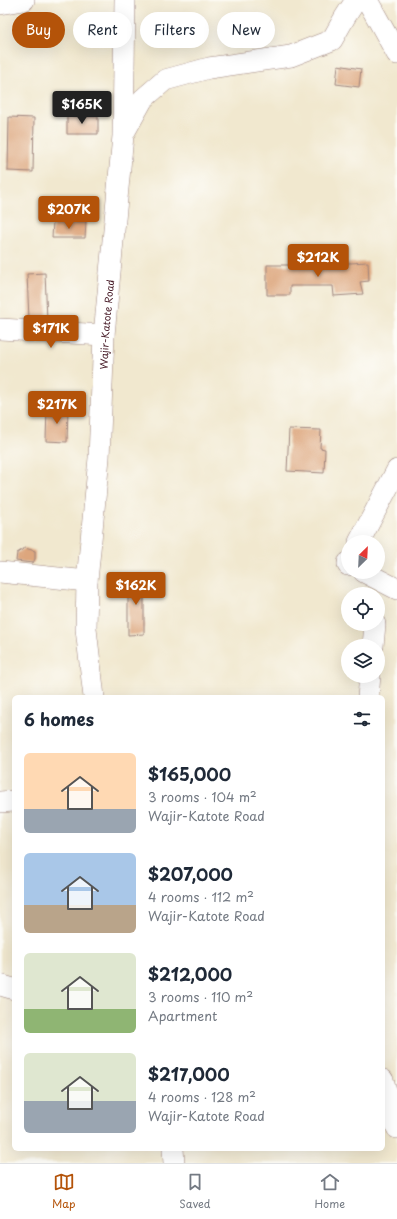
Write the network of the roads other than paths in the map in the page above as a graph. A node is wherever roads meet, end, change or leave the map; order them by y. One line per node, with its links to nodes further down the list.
1 (24, 0): 5 (street)
2 (125, 0): 7 (street, Wajir-Katote Road)
3 (356, 0): 7 (street)
4 (367, 0): 6 (street)
5 (0, 4)
6 (397, 54)
7 (123, 136): 9 (street, Wajir-Katote Road)
8 (0, 329): 9 (street)
9 (104, 335): 13 (street, Wajir-Katote Road)
10 (397, 470): 11 (street)
11 (363, 535)
12 (0, 572): 13 (street)
13 (87, 581): 17 (street, Wajir-Katote Road)
14 (374, 582): 15 (street)
15 (397, 589)
16 (369, 683): 18 (street)
17 (94, 695)
18 (368, 695)
19 (12, 801): 20 (street)
20 (0, 802)
21 (0, 985): 22 (street)
22 (12, 988)
23 (385, 1087): 24 (street)
24 (397, 1128)
25 (173, 1151): 26 (street)
26 (174, 1163)

